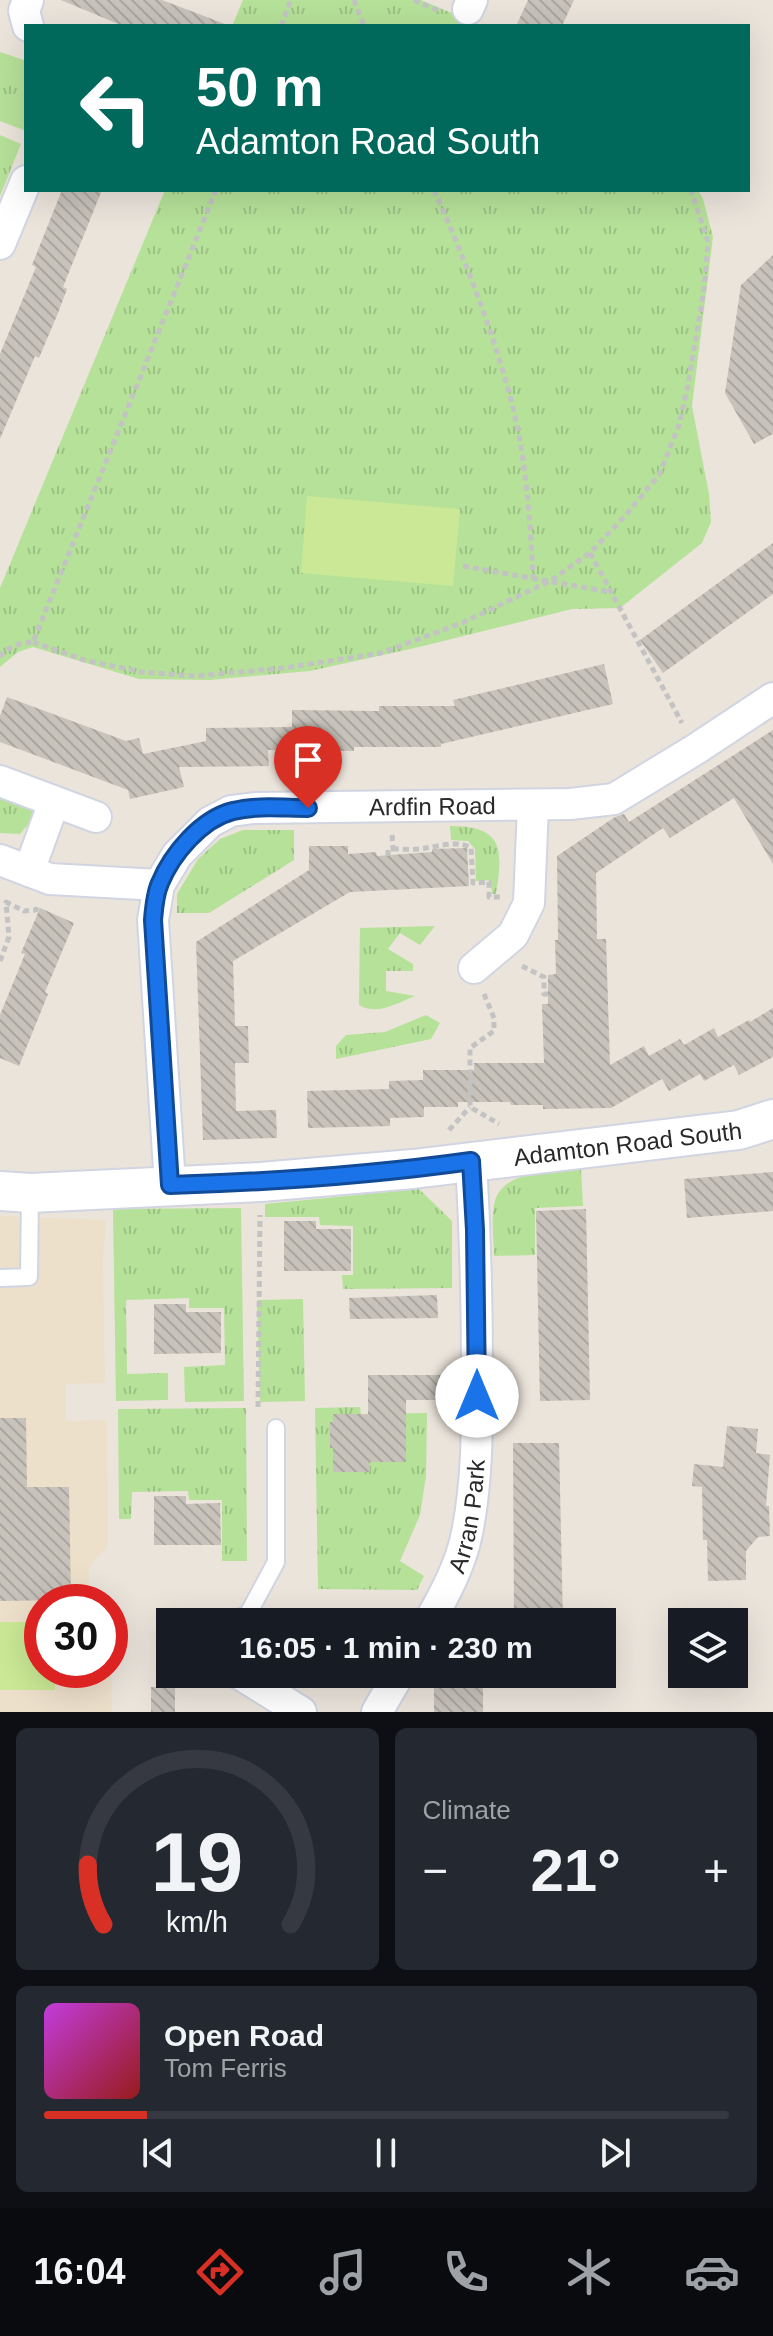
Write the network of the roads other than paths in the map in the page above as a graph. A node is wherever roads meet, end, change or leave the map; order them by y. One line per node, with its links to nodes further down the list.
1 (28, 0): 2 (street)
2 (27, 24)
3 (24, 186): 4 (street)
4 (0, 244)
5 (773, 698): 8 (street, Ardfin Road)
6 (0, 781): 7 (street)
7 (54, 802): 9 (street); 11 (street)
8 (533, 805): 12 (street, Ardfin Road); 13 (street)
9 (96, 817)
10 (0, 860): 11 (street)
11 (40, 875): 12 (street)
12 (159, 885): 16 (street, Ardfin Road)
13 (474, 968)
14 (773, 1119): 15 (street, Adamton Road South)
15 (471, 1161): 16 (street, Adamton Road South); 21 (street, Arran Park)
16 (170, 1185): 17 (street, Adamton Road South)
17 (15, 1192): 18 (lane)
18 (0, 1278)
19 (276, 1428): 20 (lane)
20 (251, 1608)
21 (437, 1608)
22 (262, 1688): 24 (street)
23 (391, 1688): 25 (street)
24 (301, 1712)
25 (377, 1712)

